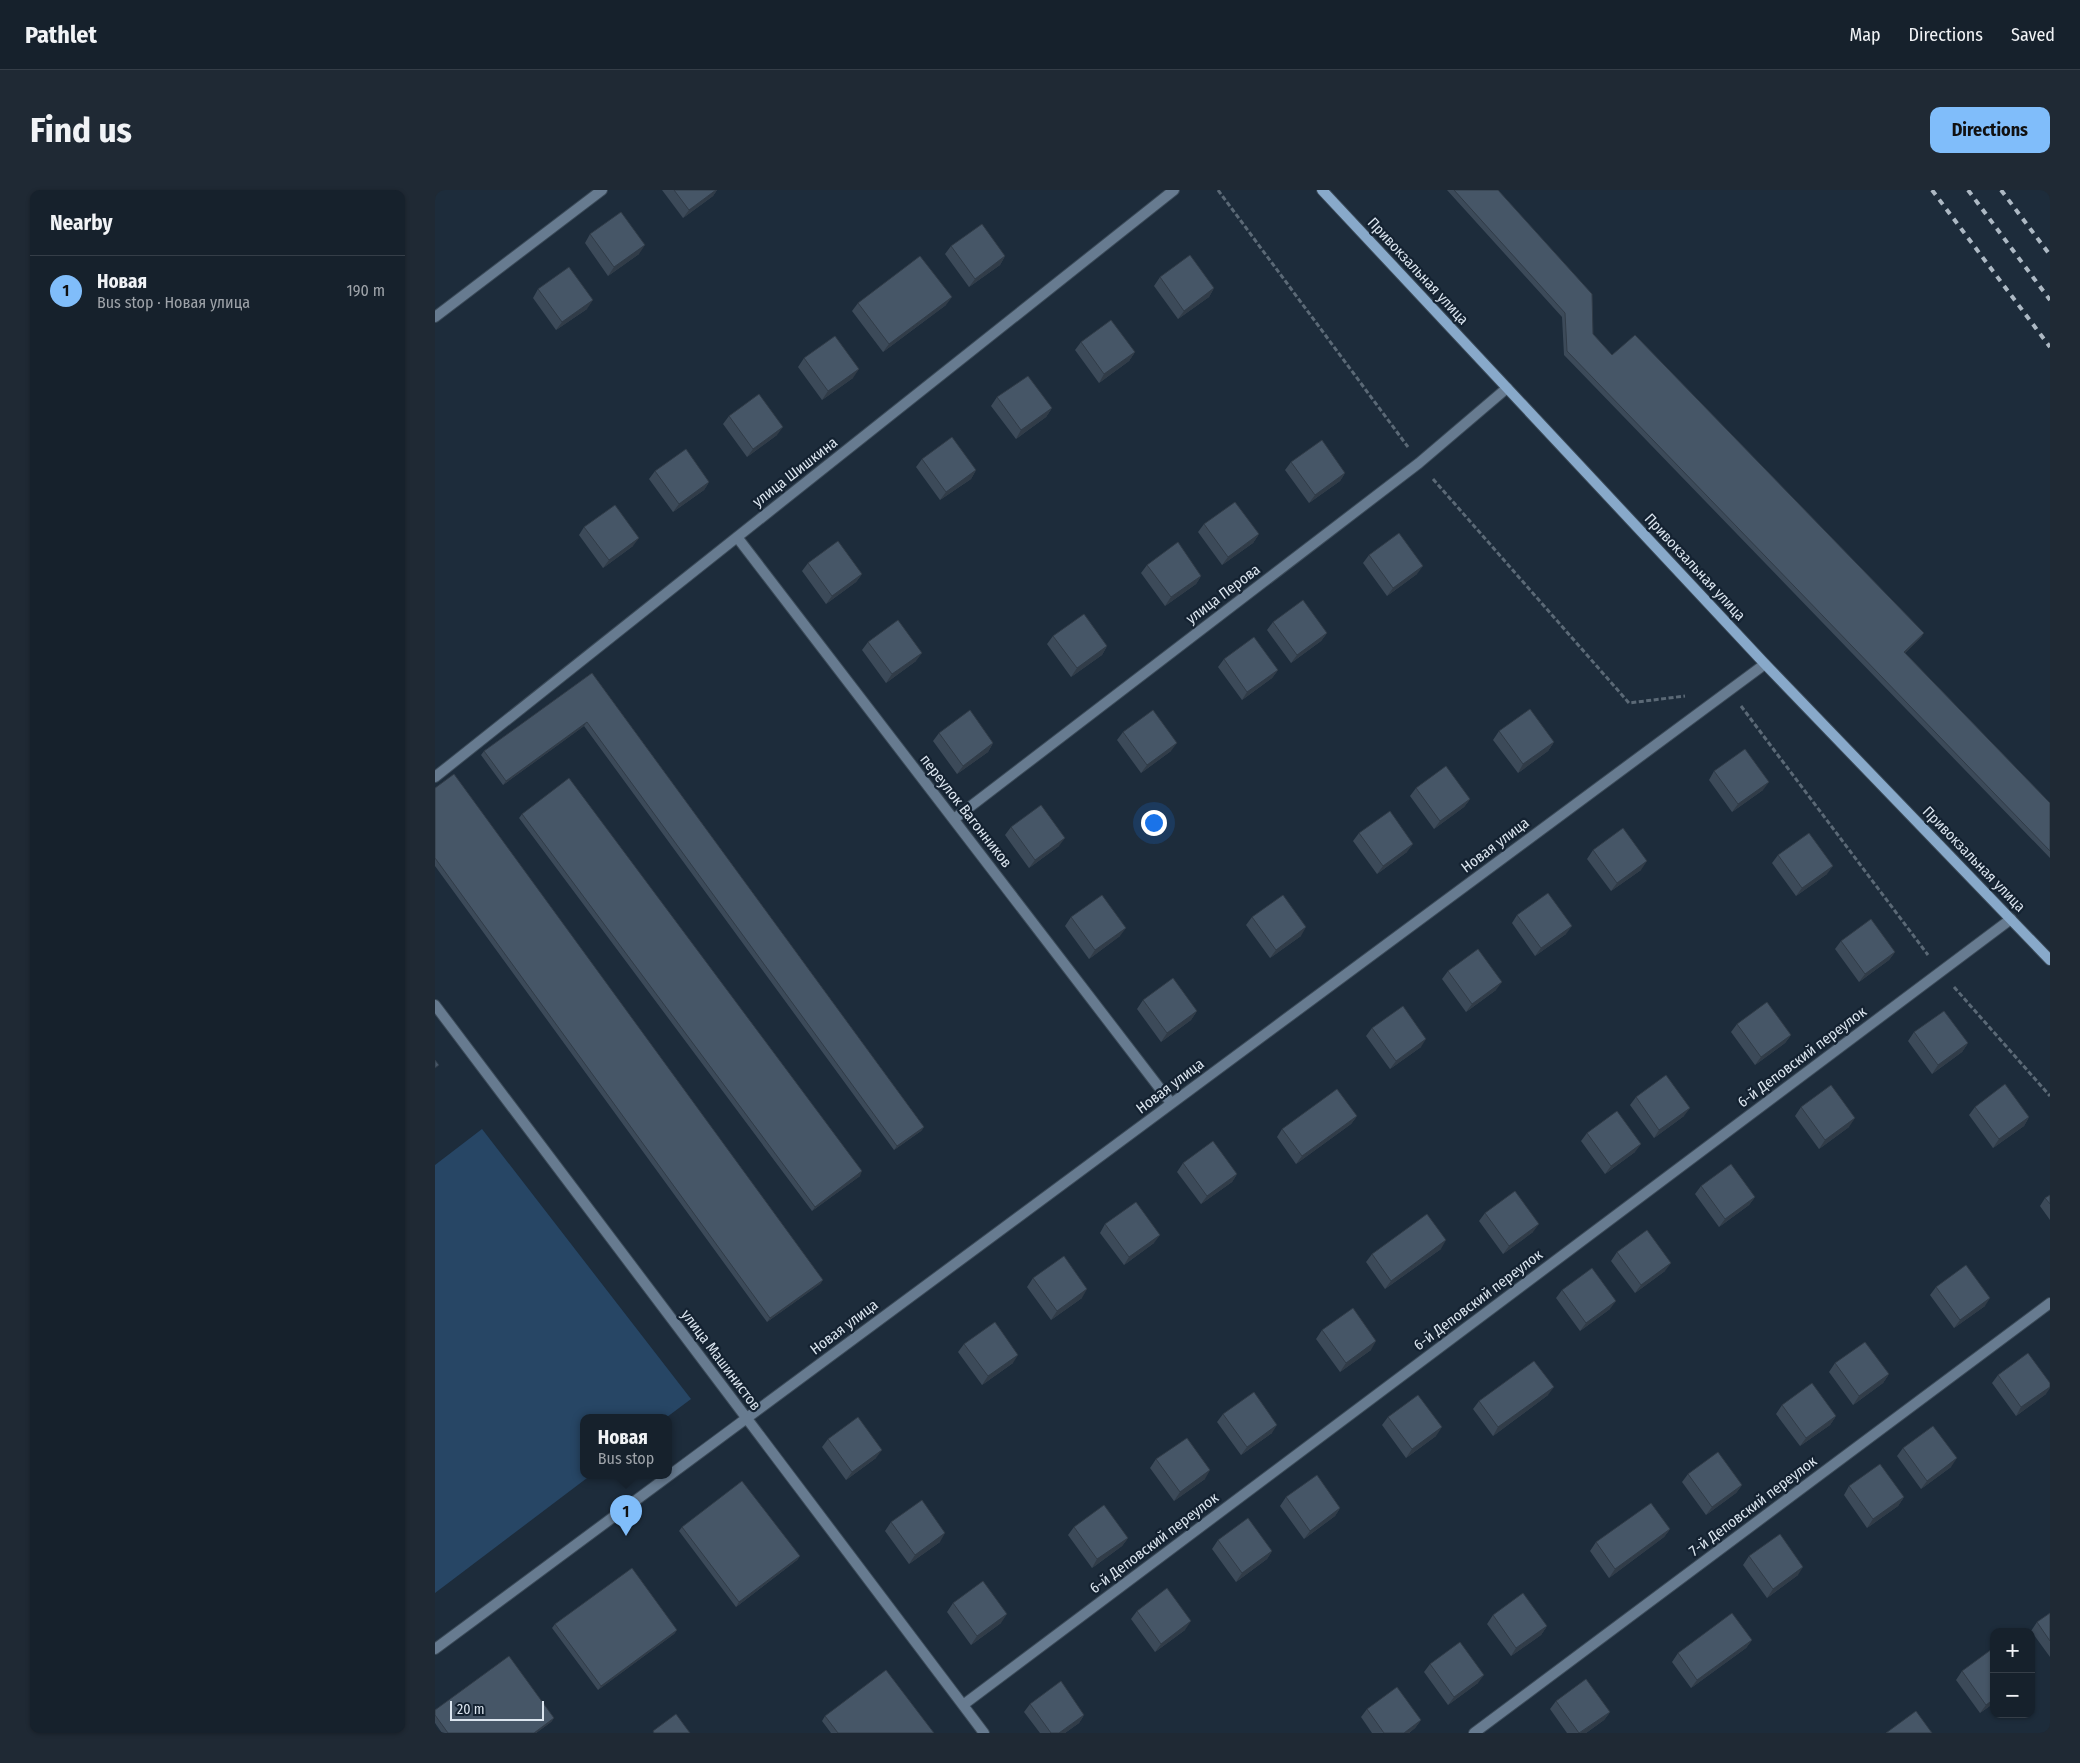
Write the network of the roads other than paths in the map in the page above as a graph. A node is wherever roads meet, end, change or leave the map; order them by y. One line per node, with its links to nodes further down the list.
1 (602, 190): 4 (street)
2 (1174, 190): 6 (street, улица Шишкина)
3 (1322, 190): 5 (street, Привокзальная улица)
4 (435, 316)
5 (1507, 388): 7 (street, Привокзальная улица); 9 (street, улица Перова)
6 (737, 537): 8 (street, улица Шишкина); 9 (street, переулок Вагонников)
7 (1765, 664): 10 (street, Привокзальная улица); 13 (street, Новая улица)
8 (435, 777)
9 (954, 819): 13 (street, переулок Вагонников)
10 (2011, 920): 11 (street, Привокзальная улица); 19 (street, 6-й Деповский переулок)
11 (2050, 960)
12 (435, 1005): 15 (street, улица Машинистов)
13 (1171, 1103): 15 (street, Новая улица)
14 (2050, 1303): 21 (street, 7-й Деповский переулок)
15 (746, 1418): 16 (street, Новая улица); 19 (street, улица Машинистов)
16 (672, 1473)
17 (664, 1479): 18 (street, Новая улица)
18 (435, 1649)
19 (963, 1705): 20 (street, улица Машинистов)
20 (983, 1733)
21 (1473, 1733)

